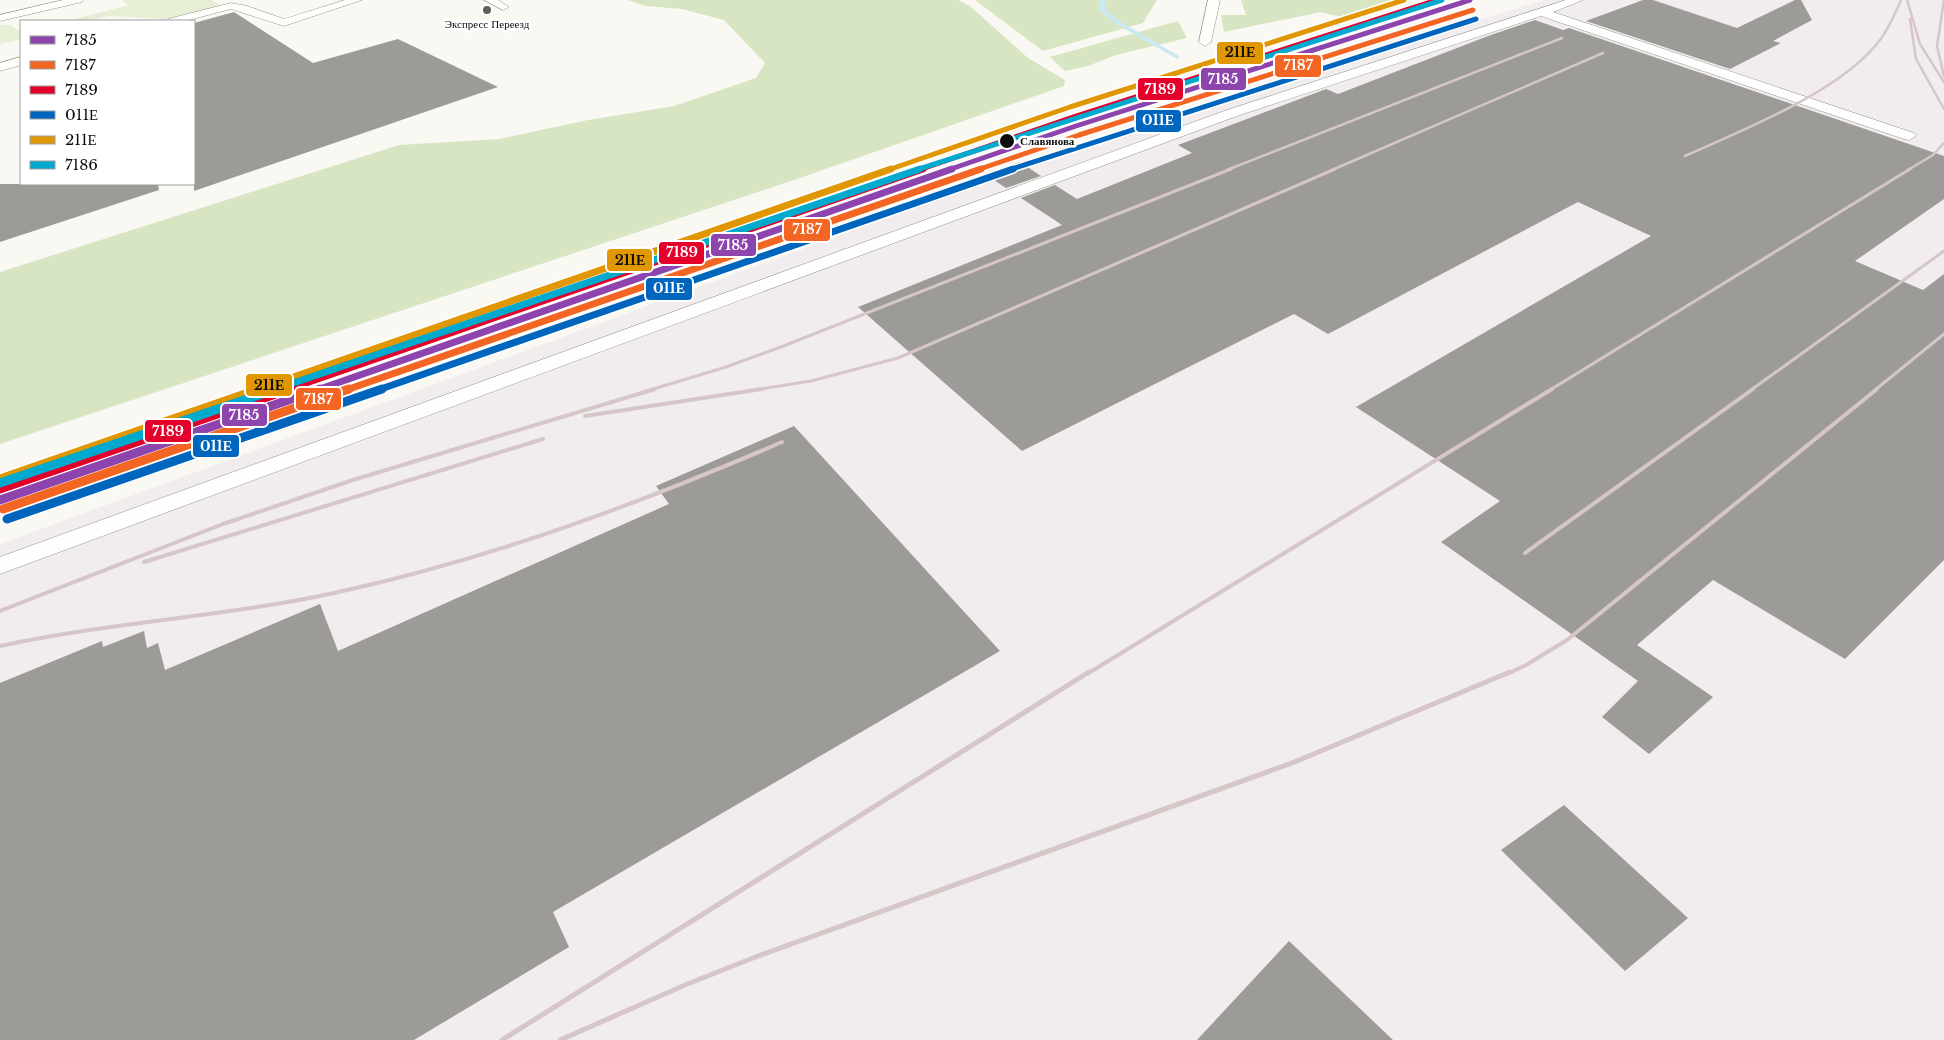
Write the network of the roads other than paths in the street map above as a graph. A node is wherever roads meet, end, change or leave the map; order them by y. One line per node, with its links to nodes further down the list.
1 (78, 0): 8 (lane)
2 (356, 0): 9 (lane)
3 (490, 0): 6 (lane)
4 (1214, 0): 10 (lane)
5 (1577, 0): 7 (lane)
6 (503, 6)
7 (1542, 12): 13 (lane); 14 (lane)
8 (0, 18)
9 (176, 20)
10 (1205, 42)
11 (20, 62): 12 (lane)
12 (0, 67)
13 (1910, 136)
14 (0, 566)

